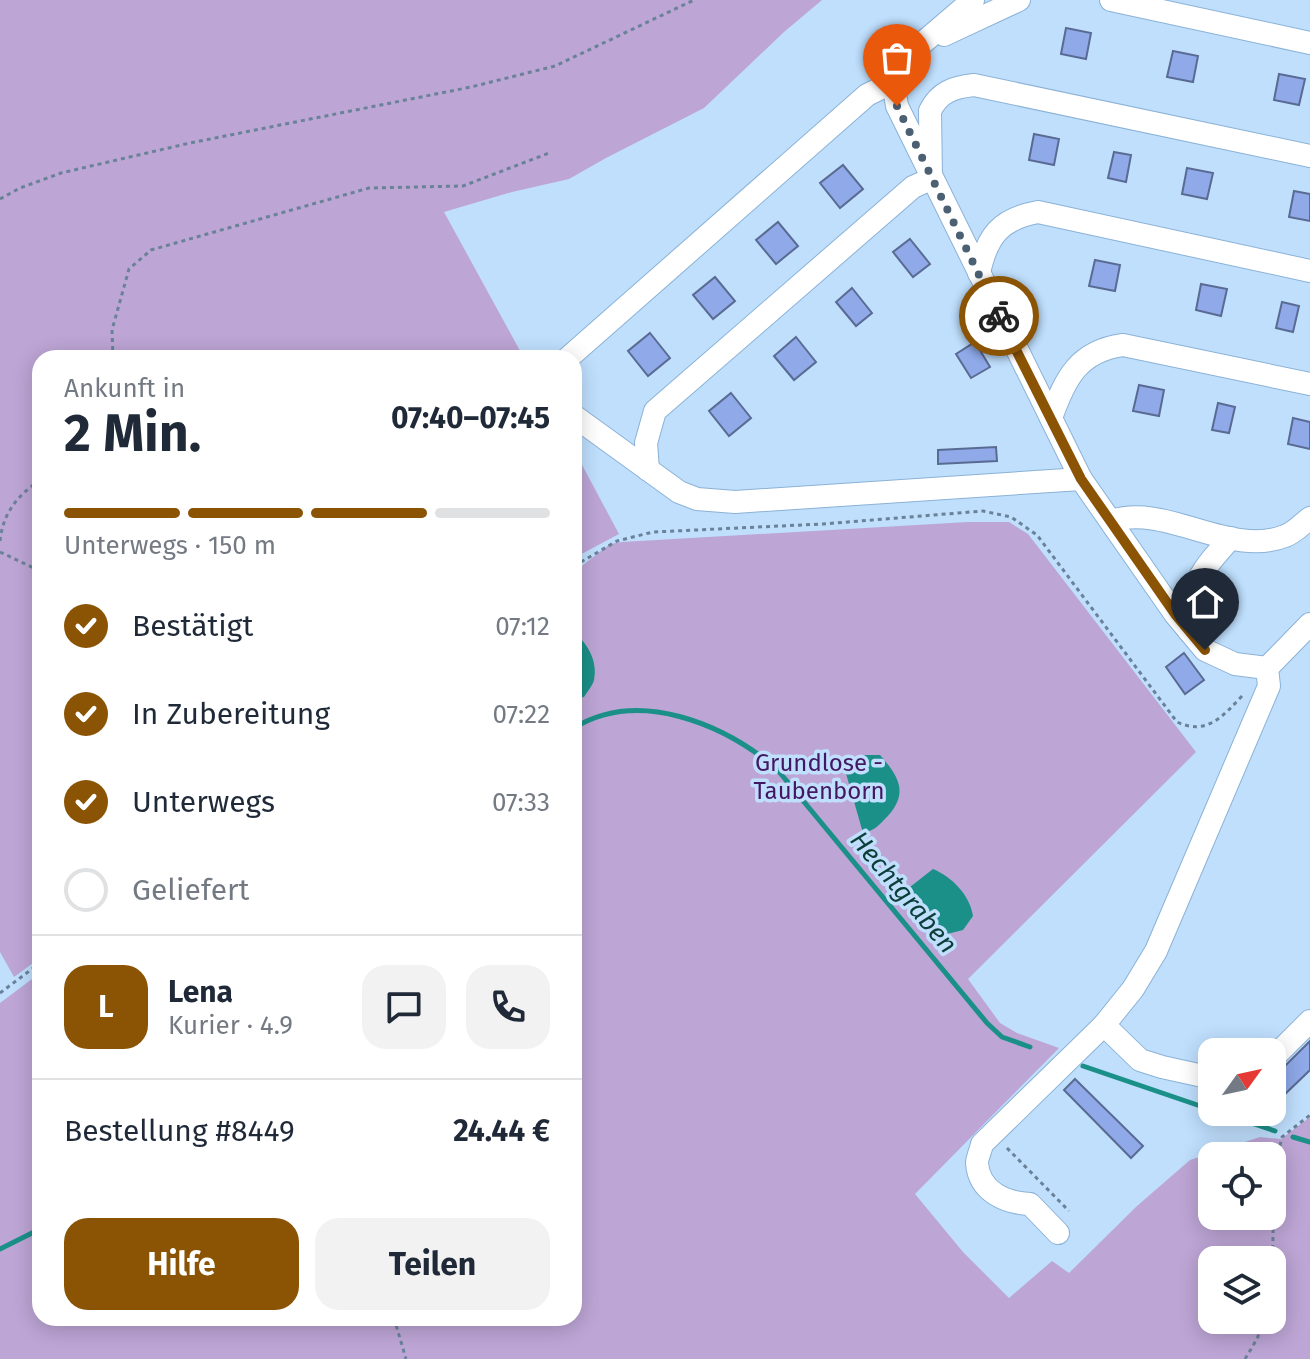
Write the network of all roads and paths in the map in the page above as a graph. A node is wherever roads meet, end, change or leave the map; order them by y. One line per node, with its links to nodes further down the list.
1 (694, 0): 11 (path)
2 (973, 0): 6 (lane)
3 (1019, 0): 6 (lane)
4 (1111, 0): 5 (lane)
5 (1310, 43)
6 (919, 46): 7 (lane)
7 (893, 82): 10 (lane); 15 (lane)
8 (549, 153): 14 (path)
9 (1310, 156): 10 (lane)
10 (931, 179): 13 (lane); 19 (lane)
11 (0, 199)
12 (1310, 271): 13 (lane)
13 (979, 273): 17 (lane)
14 (113, 350)
15 (577, 350)
16 (1310, 384): 17 (lane)
17 (1051, 418): 20 (lane)
18 (582, 422): 19 (lane)
19 (648, 470): 20 (lane)
20 (1081, 479): 23 (lane)
21 (32, 486): 25 (path)
22 (1310, 518): 24 (lane)
23 (1112, 521): 24 (lane); 30 (lane)
24 (1231, 538): 30 (lane)
25 (0, 541)
26 (0, 552): 28 (path)
27 (582, 561): 31 (path)
28 (32, 567)
29 (1310, 624): 31 (lane)
30 (1189, 631): 31 (lane)
31 (1267, 668): 35 (lane)
32 (32, 969): 33 (path)
33 (0, 993)
34 (1310, 1021): 36 (lane)
35 (1104, 1025): 37 (lane); 39 (lane)
36 (1286, 1045)
37 (1198, 1075)
38 (1310, 1115): 42 (path)
39 (993, 1134): 40 (path); 41 (lane)
40 (1069, 1211)
41 (1058, 1233)
42 (1273, 1246)
43 (396, 1326): 45 (path)
44 (1259, 1334): 46 (path)
45 (406, 1359)
46 (1245, 1359)

